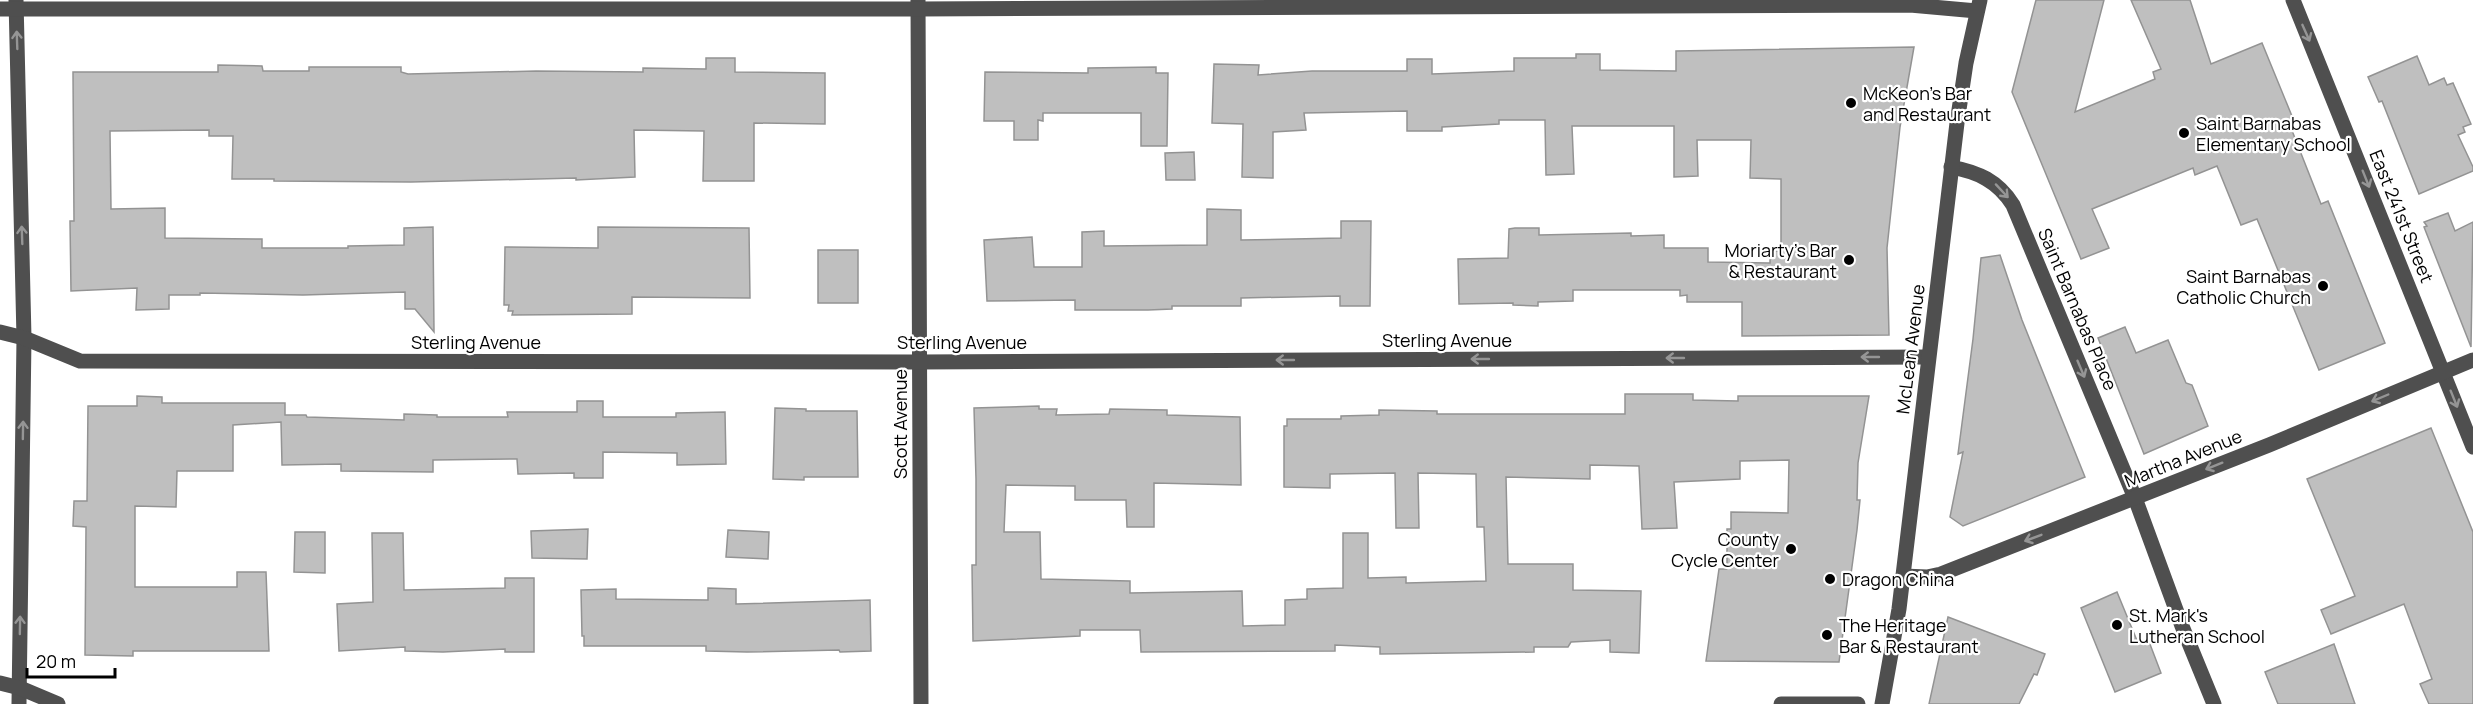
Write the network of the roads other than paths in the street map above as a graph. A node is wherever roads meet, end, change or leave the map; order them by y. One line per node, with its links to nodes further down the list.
1 (2293, 0): 11 (street, East 241st Street, one-way to 11)
2 (918, 5): 3 (street); 4 (street); 10 (street, Scott Avenue)
3 (10, 6): 7 (street, one-way to 3)
4 (1978, 6): 5 (street, McLean Avenue)
5 (1951, 167): 8 (street, McLean Avenue); 13 (street, Saint Barnabas Place, one-way to 13)
6 (0, 332): 7 (street, Sterling Avenue)
7 (24, 338): 10 (street, Sterling Avenue); 16 (street, one-way to 7)
8 (1928, 357): 10 (street, Sterling Avenue, one-way to 10); 14 (street, McLean Avenue)
9 (2473, 360): 11 (street, Martha Avenue)
10 (919, 362): 19 (street, Scott Avenue)
11 (2443, 372): 12 (street, East 241st Street, one-way to 12); 13 (street, Martha Avenue, one-way to 13)
12 (2473, 447)
13 (2135, 498): 14 (street, Martha Avenue, one-way to 14); 23 (street, Saint Barnabas Place)
14 (1903, 576): 22 (street, McLean Avenue)
15 (0, 683): 16 (street)
16 (20, 688): 17 (street); 18 (street)
17 (19, 704)
18 (57, 704)
19 (921, 704)
20 (1781, 704): 21 (street)
21 (1858, 704)
22 (1882, 704)
23 (2214, 704)

